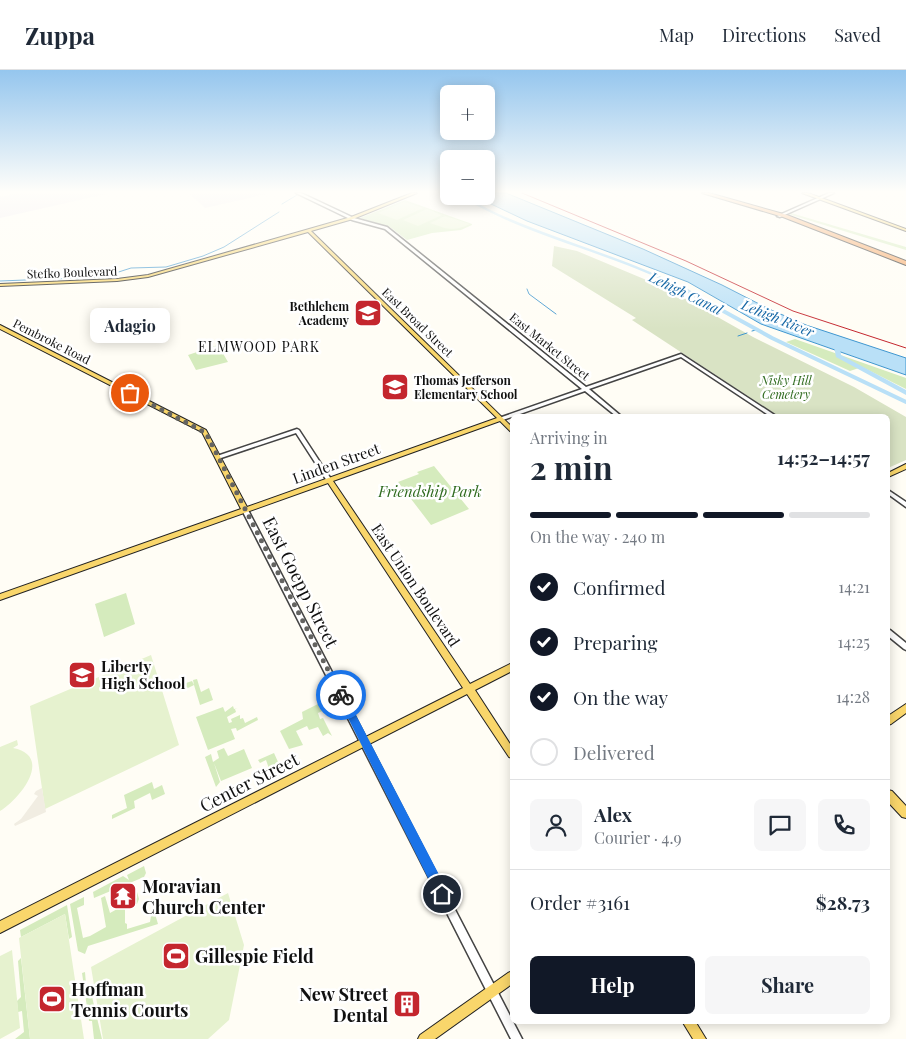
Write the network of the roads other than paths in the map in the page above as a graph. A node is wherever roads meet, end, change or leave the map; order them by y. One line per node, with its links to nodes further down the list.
1 (279, 238): 6 (main road, Stefko Boulevard)
2 (316, 238): 13 (main road, East Broad Street)
3 (399, 238): 8 (street, East Market Street)
4 (843, 238): 5 (highway)
5 (906, 263)
6 (0, 285)
7 (0, 327): 15 (main road, Pembroke Road)
8 (586, 390): 9 (street, Linden Street); 10 (street, East Market Street); 11 (street, Linden Street)
9 (516, 414)
10 (616, 414)
11 (770, 414)
12 (510, 416): 13 (street, Linden Street)
13 (501, 419): 14 (main road, East Broad Street); 19 (main road, Linden Street)
14 (510, 428)
15 (202, 429): 16 (main road, East Goepp Street)
16 (219, 457): 19 (street, East Union Boulevard); 22 (main road, East Goepp Street)
17 (906, 466): 18 (main road)
18 (890, 474)
19 (329, 480): 22 (main road, Linden Street); 27 (main road, East Union Boulevard)
20 (890, 493): 21 (street)
21 (906, 505)
22 (245, 510): 23 (main road, Linden Street); 30 (street, East Goepp Street)
23 (0, 598)
24 (890, 634): 25 (street)
25 (906, 647)
26 (510, 668): 27 (main road, Center Street)
27 (469, 689): 30 (main road, Center Street); 31 (main road, East Union Boulevard)
28 (906, 708): 29 (main road)
29 (890, 720)
30 (365, 741): 34 (main road, Center Street); 36 (street, East Goepp Street)
31 (510, 751)
32 (890, 797): 33 (main road)
33 (906, 813)
34 (0, 927)
35 (510, 978): 36 (main road)
36 (492, 991): 38 (main road); 39 (street, East Goepp Street)
37 (690, 1024): 40 (main road)
38 (424, 1039)
39 (517, 1039)
40 (700, 1039)

